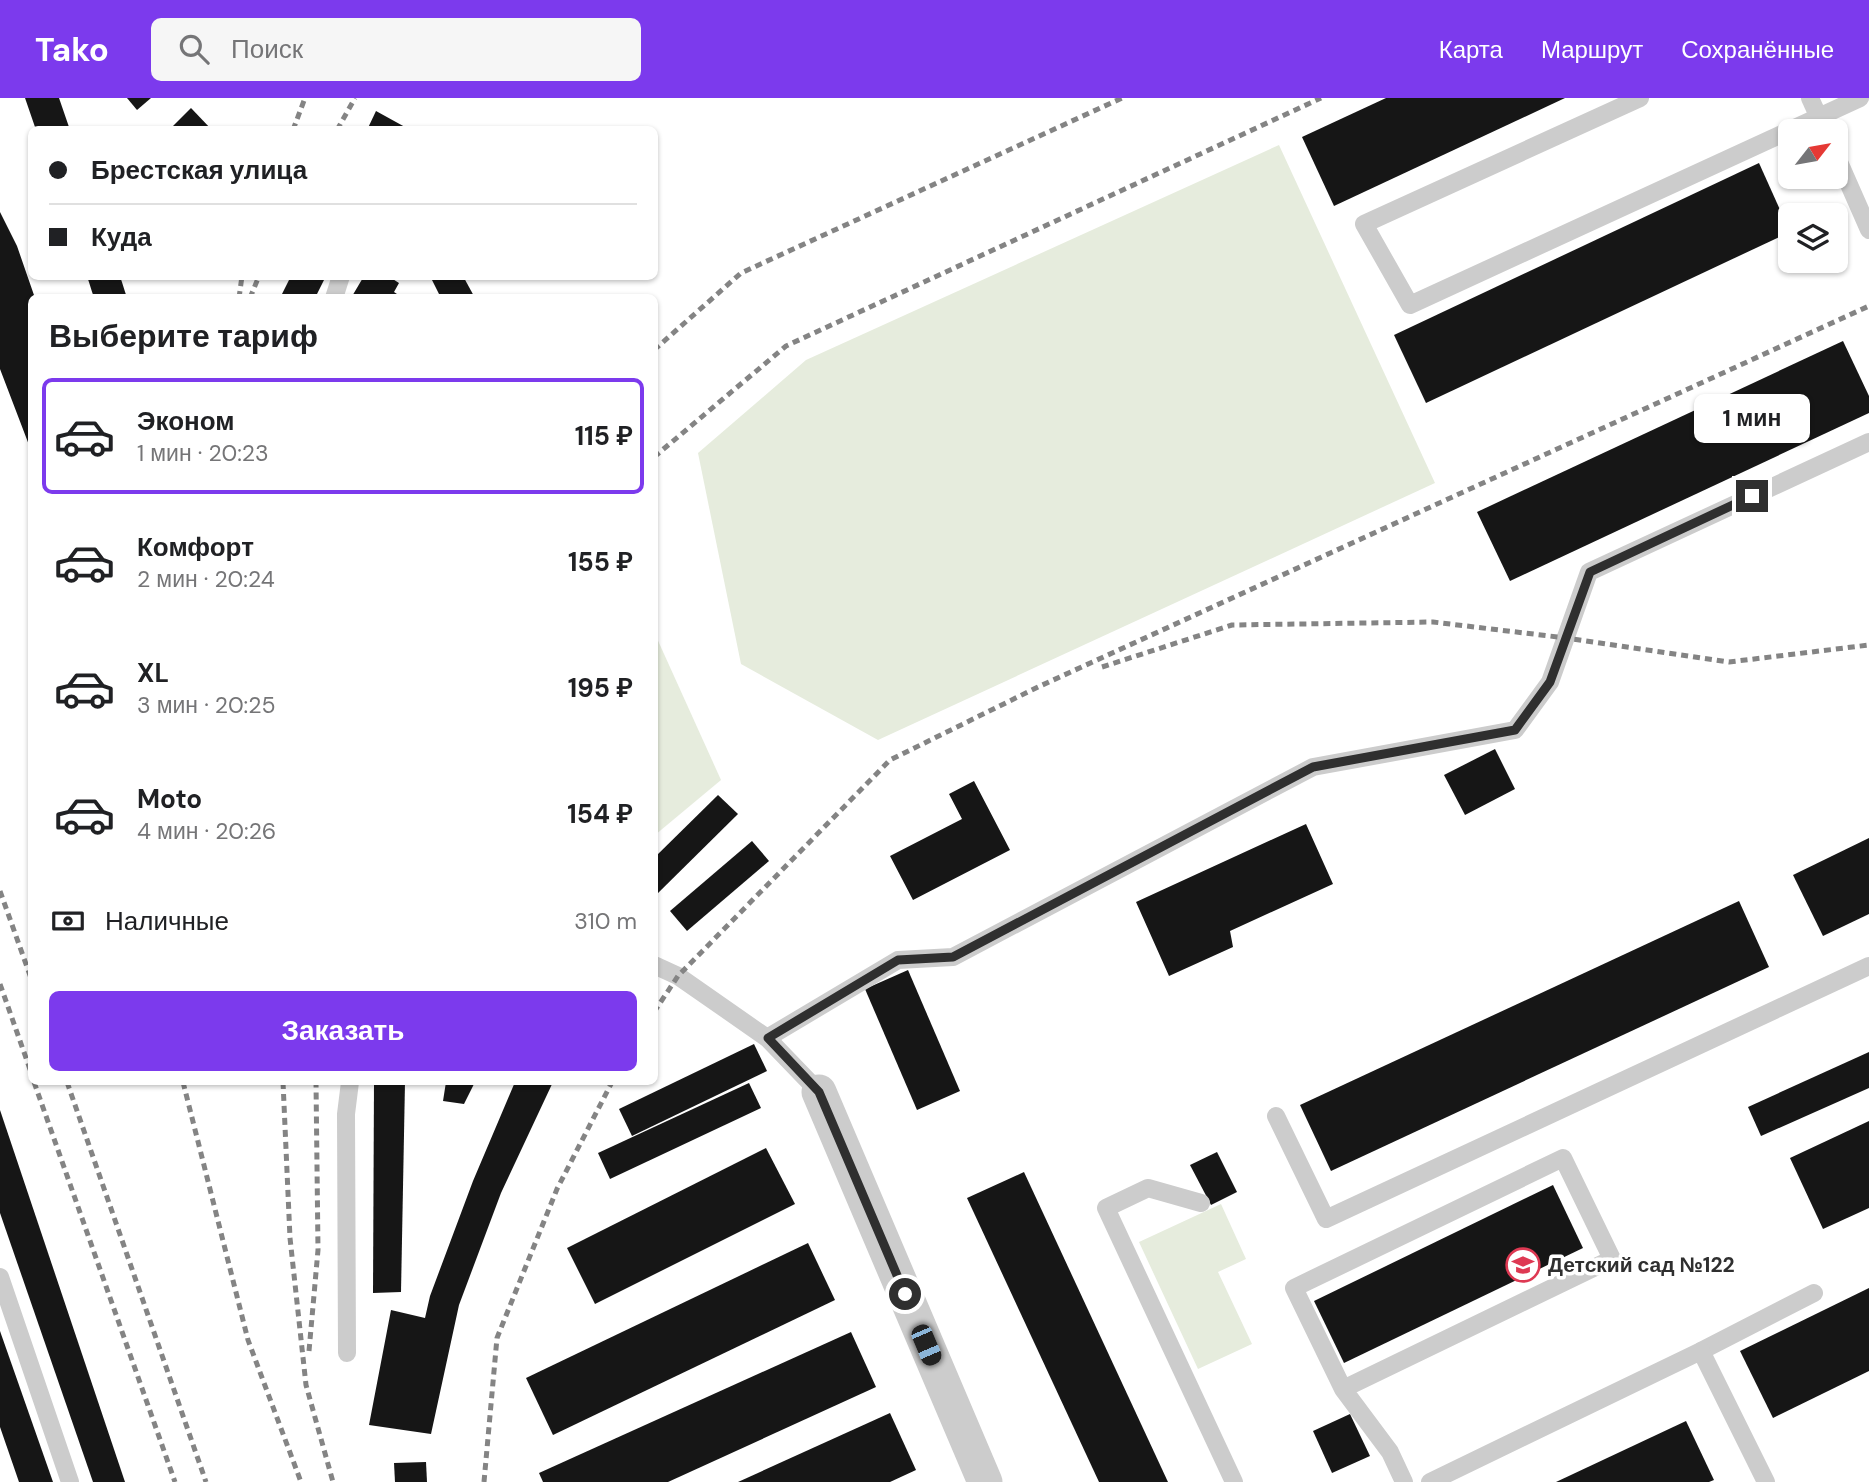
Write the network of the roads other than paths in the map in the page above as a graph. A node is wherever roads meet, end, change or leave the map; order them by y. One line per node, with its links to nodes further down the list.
1 (1640, 98): 6 (lane)
2 (1810, 98): 4 (lane)
3 (1860, 98): 5 (lane)
4 (1820, 119)
5 (1829, 119)
6 (1778, 143)
7 (1848, 182): 8 (lane)
8 (1869, 230)
9 (1869, 442): 12 (lane)
10 (1869, 966): 15 (lane)
11 (658, 967): 12 (lane)
12 (768, 1038): 14 (lane)
13 (350, 1085): 20 (lane)
14 (819, 1092): 23 (street)
15 (1276, 1116)
16 (1201, 1203): 24 (lane)
17 (0, 1278): 22 (lane)
18 (1814, 1293): 19 (lane)
19 (1701, 1352): 26 (lane); 27 (lane)
20 (347, 1353)
21 (1343, 1388): 21 (lane); 25 (lane)
22 (70, 1482)
23 (985, 1482)
24 (1234, 1482)
25 (1404, 1482)
26 (1430, 1482)
27 (1766, 1482)

